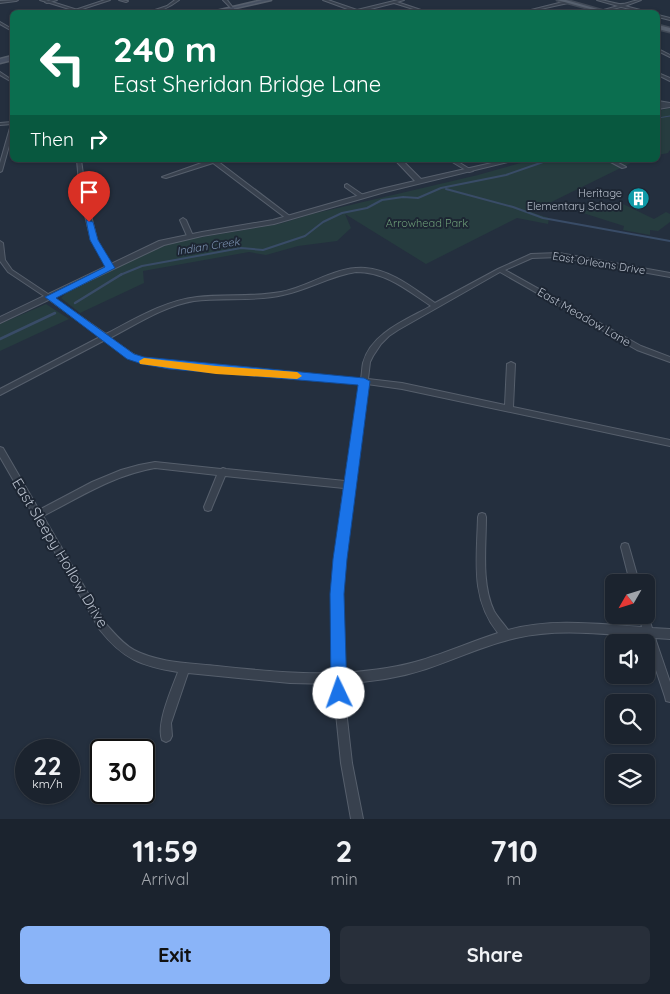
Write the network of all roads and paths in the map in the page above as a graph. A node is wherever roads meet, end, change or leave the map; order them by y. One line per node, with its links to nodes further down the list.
1 (16, 0): 16 (street)
2 (55, 0): 14 (street)
3 (108, 0): 22 (street)
4 (121, 0): 15 (street)
5 (177, 0): 23 (street)
6 (226, 0): 20 (street)
7 (269, 0): 20 (main road)
8 (325, 0): 25 (street)
9 (388, 0): 17 (street)
10 (402, 0): 17 (street)
11 (560, 0): 18 (main road)
12 (599, 0): 19 (street)
13 (639, 0): 19 (street)
14 (44, 1): 21 (street)
15 (126, 1)
16 (0, 2)
17 (394, 2): 26 (street); 27 (street)
18 (568, 2): 28 (street); 29 (main road)
19 (621, 6): 30 (street); 31 (street)
20 (233, 8): 24 (main road)
21 (68, 10)
22 (79, 10)
23 (158, 10)
24 (224, 10)
25 (352, 10)
26 (364, 10)
27 (419, 10)
28 (534, 10)
29 (596, 10)
30 (609, 10)
31 (638, 10)
32 (660, 75): 33 (street)
33 (663, 76): 34 (street); 35 (street)
34 (660, 77)
35 (670, 80)
36 (10, 136): 45 (street)
37 (79, 162): 55 (street)
38 (207, 162): 47 (street)
39 (216, 162): 51 (street)
40 (400, 162): 48 (street)
41 (455, 162): 46 (street)
42 (505, 162): 46 (street)
43 (613, 162): 44 (street)
44 (624, 167)
45 (0, 171)
46 (471, 171): 48 (street)
47 (164, 177)
48 (420, 182): 50 (street)
49 (348, 186): 50 (street)
50 (361, 196): 51 (street)
51 (289, 218): 53 (street)
52 (183, 220): 53 (street)
53 (190, 236): 55 (street)
54 (0, 243): 58 (street)
55 (110, 268): 58 (street)
56 (500, 270): 57 (street, East Orleans Drive); 59 (street, East Orleans Drive); 62 (street, East Meadow Lane)
57 (670, 274)
58 (50, 297): 60 (street); 61 (street)
59 (435, 306): 61 (street); 64 (street, East Orleans Drive)
60 (0, 320)
61 (106, 337): 64 (street); 65 (street)
62 (670, 360)
63 (511, 364): 66 (street)
64 (364, 381): 66 (street); 70 (street, East Orleans Drive)
65 (0, 392)
66 (509, 409): 67 (street)
67 (670, 443)
68 (0, 450): 72 (street, East Sleepy Hollow Drive)
69 (223, 471): 70 (street); 71 (street); 72 (street)
70 (349, 485): 81 (street, East Orleans Drive)
71 (208, 507)
72 (38, 515): 80 (street, East Sleepy Hollow Drive)
73 (482, 517): 79 (street)
74 (625, 547): 75 (street)
75 (633, 574)
76 (646, 624): 77 (street)
77 (648, 633): 78 (street, East Sleepy Hollow Drive); 79 (street, East Sleepy Hollow Drive); 82 (street)
78 (670, 634)
79 (506, 635): 81 (street, East Sleepy Hollow Drive)
80 (184, 668): 81 (street, East Sleepy Hollow Drive); 83 (street)
81 (338, 678): 84 (street, East Orleans Drive)
82 (670, 697)
83 (166, 736)
84 (357, 819)

